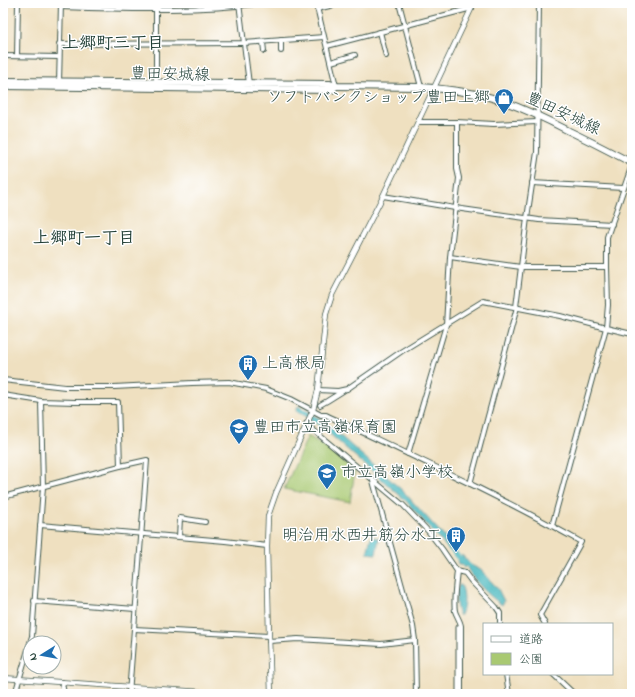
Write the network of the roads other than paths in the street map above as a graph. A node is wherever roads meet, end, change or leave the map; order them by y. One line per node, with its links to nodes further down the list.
1 (18, 3): 26 (street)
2 (156, 3): 11 (street)
3 (262, 3): 8 (street)
4 (316, 3): 12 (street)
5 (399, 3): 13 (street)
6 (539, 3): 38 (street)
7 (61, 5): 11 (street); 19 (street)
8 (239, 5): 11 (street); 18 (street)
9 (334, 5): 12 (street)
10 (473, 6): 13 (street); 37 (street)
11 (156, 9): 20 (street)
12 (317, 9): 15 (street)
13 (405, 26): 14 (street); 36 (street)
14 (380, 32): 21 (street); 27 (street)
15 (324, 37): 16 (street); 21 (street)
16 (281, 40): 17 (street); 23 (street)
17 (263, 42): 18 (street); 22 (street)
18 (244, 43): 20 (street); 34 (street)
19 (60, 44): 20 (street); 28 (street)
20 (156, 44): 32 (street)
21 (326, 46): 29 (street)
22 (264, 51)
23 (281, 51)
24 (355, 55): 29 (street)
25 (3, 56): 26 (street)
26 (17, 56): 28 (street)
27 (386, 56)
28 (59, 57): 31 (street)
29 (331, 62): 35 (street)
30 (3, 81): 31 (main road, 豊田安城線)
31 (59, 84): 32 (main road, 豊田安城線); 33 (main road, 豊田安城線)
32 (156, 85): 34 (main road, 豊田安城線)
33 (3, 86)
34 (249, 86): 35 (main road, 豊田安城線)
35 (336, 86): 36 (main road, 豊田安城線)
36 (421, 87): 37 (main road, 豊田安城線)
37 (434, 88): 38 (main road, 豊田安城線); 39 (street)
38 (537, 118): 40 (street); 41 (main road, 豊田安城線); 42 (street)
39 (418, 122): 40 (street); 44 (street)
40 (457, 122): 45 (street)
41 (632, 164): 43 (street)
42 (532, 182): 43 (street); 46 (street)
43 (623, 188): 47 (street)
44 (383, 196): 45 (street); 57 (street)
45 (455, 208): 46 (street); 48 (street)
46 (527, 218): 47 (street); 49 (street)
47 (612, 224): 50 (street)
48 (450, 257): 49 (street); 52 (street)
49 (521, 267): 50 (street); 51 (street)
50 (607, 267): 53 (street)
51 (517, 307): 52 (street); 53 (street); 66 (street)
52 (446, 325): 56 (street); 63 (street)
53 (606, 328): 54 (street); 71 (street)
54 (632, 334)
55 (3, 380): 61 (street)
56 (347, 389): 57 (street); 60 (street)
57 (318, 390): 61 (street)
58 (3, 395): 59 (street)
59 (41, 400): 64 (street); 67 (street)
60 (320, 405)
61 (312, 412): 62 (street); 63 (street)
62 (306, 424): 65 (street); 74 (street)
63 (408, 454): 66 (street)
64 (120, 466): 67 (street); 72 (street)
65 (373, 481): 75 (street); 83 (street)
66 (470, 484): 71 (street)
67 (43, 487): 68 (street); 70 (street)
68 (3, 497)
69 (205, 522): 73 (street)
70 (40, 526): 72 (street); 76 (street)
71 (552, 526): 79 (street)
72 (142, 534): 73 (street); 77 (street)
73 (179, 537): 74 (street)
74 (267, 546): 82 (street)
75 (457, 571): 78 (street); 80 (street)
76 (34, 601): 77 (street); 87 (street)
77 (135, 608): 81 (street)
78 (500, 623)
79 (544, 623)
80 (461, 626): 97 (street); 98 (street)
81 (134, 629): 82 (street); 89 (street)
82 (269, 639): 83 (street); 95 (street)
83 (415, 640): 96 (street)
84 (506, 675): 99 (street)
85 (554, 675): 100 (street)
86 (3, 678): 87 (street)
87 (19, 679): 88 (street); 90 (street)
88 (62, 682): 89 (street); 91 (street)
89 (130, 687): 92 (street); 93 (street)
90 (15, 694)
91 (64, 694)
92 (129, 694)
93 (218, 694): 94 (street)
94 (230, 694)
95 (271, 694)
96 (416, 694)
97 (458, 694)
98 (461, 694)
99 (509, 694)
100 (571, 694)

